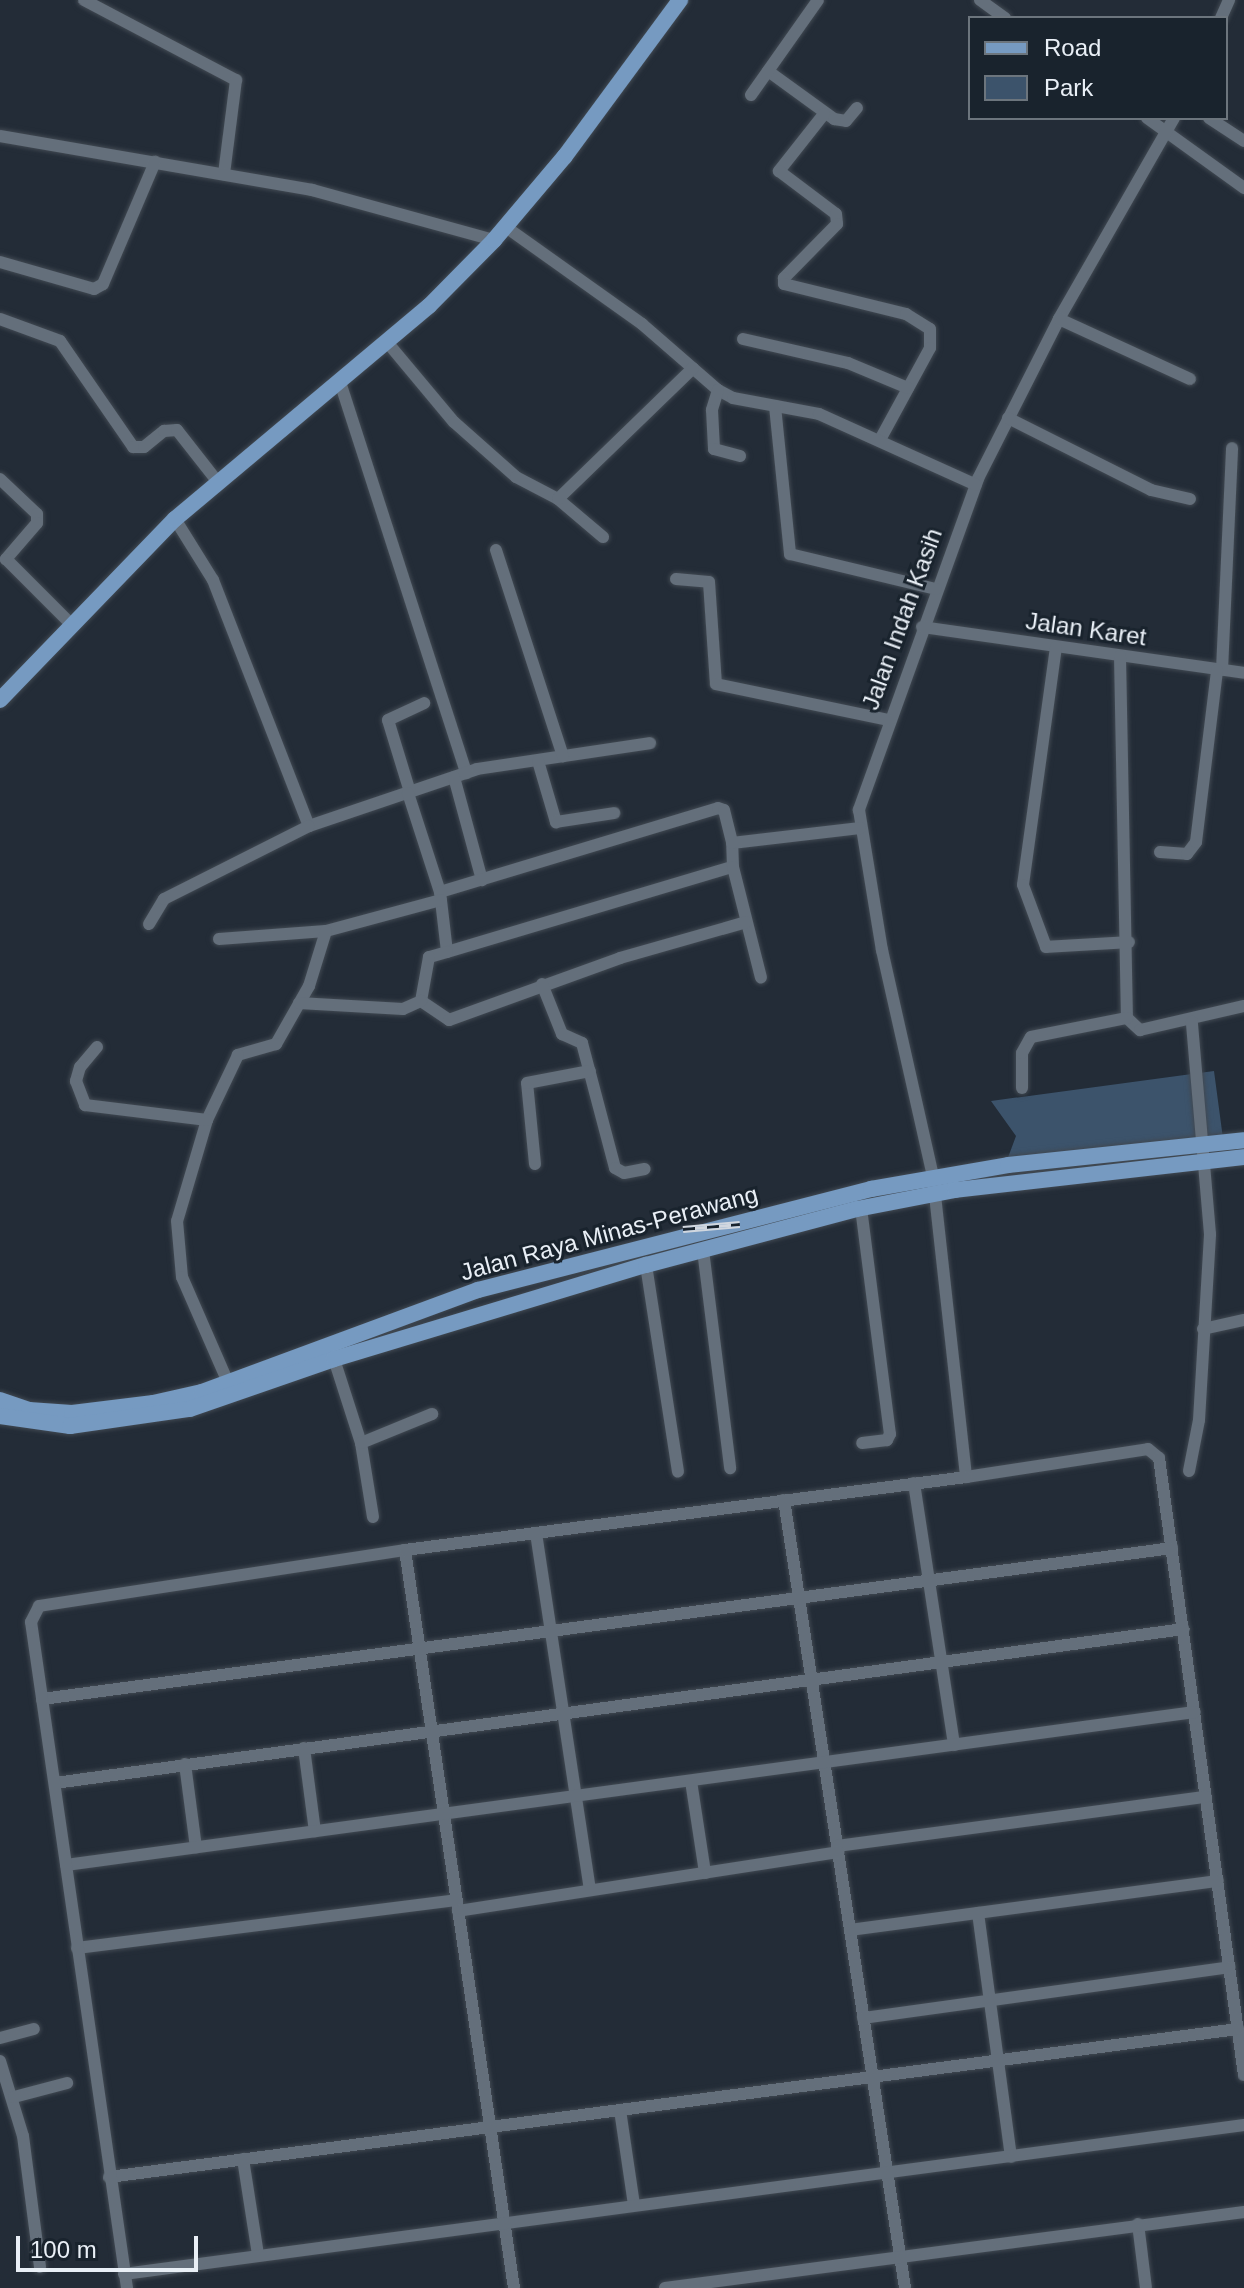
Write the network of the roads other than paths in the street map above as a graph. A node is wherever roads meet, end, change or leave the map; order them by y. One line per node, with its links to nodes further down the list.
1 (84, 0): 17 (street)
2 (680, 0): 19 (main road)
3 (818, 0): 6 (street)
4 (980, 0): 5 (street)
5 (1002, 16)
6 (768, 71): 7 (street); 9 (street)
7 (751, 95)
8 (857, 108): 9 (street)
9 (824, 114): 29 (street)
10 (1150, 120): 13 (street)
11 (1173, 120): 13 (street, Jalan Indah Kasih)
12 (1212, 120): 15 (street)
13 (1167, 132): 18 (street); 23 (street, Jalan Indah Kasih)
14 (0, 136): 16 (street)
15 (1244, 141)
16 (155, 162): 17 (street); 21 (street)
17 (224, 174): 20 (street)
18 (1244, 188)
19 (506, 227): 20 (main road); 26 (street)
20 (494, 240): 25 (main road)
21 (0, 262)
22 (0, 319): 37 (street)
23 (1059, 319): 27 (street); 32 (street, Jalan Indah Kasih)
24 (743, 339): 29 (street)
25 (387, 342): 28 (main road); 39 (street)
26 (693, 368): 30 (street); 39 (street)
27 (1190, 379)
28 (340, 382): 37 (main road); 59 (street)
29 (908, 388): 33 (street)
30 (718, 390): 31 (street); 35 (street)
31 (775, 406): 33 (street); 46 (street)
32 (1008, 418): 38 (street, Jalan Indah Kasih); 40 (street)
33 (881, 438): 38 (street)
34 (1232, 448): 51 (street)
35 (740, 456)
36 (0, 479): 44 (street)
37 (217, 481): 41 (main road)
38 (976, 485): 46 (street, Jalan Indah Kasih)
39 (558, 499): 42 (street)
40 (1190, 499)
41 (175, 519): 47 (main road); 62 (street)
42 (603, 537)
43 (496, 550): 57 (street)
44 (3, 562): 47 (street)
45 (676, 579): 55 (street)
46 (936, 589): 48 (street, Jalan Indah Kasih)
47 (73, 626): 53 (main road)
48 (922, 627): 49 (street, Jalan Karet); 55 (street, Jalan Indah Kasih)
49 (1056, 647): 50 (street, Jalan Karet); 73 (street)
50 (1120, 656): 51 (street, Jalan Karet); 73 (street)
51 (1220, 670): 52 (street, Jalan Karet); 65 (street)
52 (1244, 673)
53 (0, 700)
54 (424, 703): 60 (street)
55 (889, 720): 63 (street, Jalan Indah Kasih)
56 (650, 743): 57 (street)
57 (563, 756): 58 (street)
58 (538, 761): 59 (street); 61 (street)
59 (460, 775): 60 (street); 67 (street)
60 (409, 792): 62 (street); 68 (street)
61 (614, 813)
62 (309, 826): 70 (street)
63 (860, 828): 64 (street); 91 (street, Jalan Indah Kasih)
64 (732, 843): 66 (street); 67 (street)
65 (1160, 852)
66 (733, 867): 69 (street); 74 (street)
67 (482, 880): 68 (street)
68 (441, 896): 71 (street); 74 (street)
69 (746, 922): 75 (street); 76 (street)
70 (149, 924)
71 (326, 931): 72 (street); 78 (street)
72 (219, 939)
73 (1129, 942): 80 (street)
74 (447, 952): 77 (street)
75 (761, 978)
76 (542, 984): 77 (street); 83 (street)
77 (421, 1001): 78 (street)
78 (299, 1003): 85 (street)
79 (1244, 1006): 81 (street)
80 (1127, 1018): 81 (street); 84 (street)
81 (1192, 1022): 87 (street)
82 (97, 1047): 85 (street)
83 (590, 1071): 89 (street); 90 (street)
84 (1022, 1088)
85 (207, 1120): 98 (street)
86 (1244, 1140): 87 (main road, Jalan Raya Minas-Perawang)
87 (1204, 1153): 88 (main road, Jalan Raya Minas-Perawang); 91 (main road, Jalan Raya Minas-Perawang); 96 (street)
88 (1244, 1157)
89 (535, 1164)
90 (645, 1169)
91 (934, 1185): 92 (main road, Jalan Raya Minas-Perawang); 98 (main road, Jalan Raya Minas-Perawang); 107 (street, Jalan Indah Kasih)
92 (861, 1208): 93 (main road, Jalan Raya Minas-Perawang); 103 (street)
93 (703, 1250): 94 (main road, Jalan Raya Minas-Perawang); 104 (street)
94 (646, 1265): 97 (main road, Jalan Raya Minas-Perawang); 106 (street)
95 (1244, 1320): 96 (street)
96 (1203, 1329): 105 (street)
97 (334, 1359): 98 (main road, Jalan Raya Minas-Perawang); 102 (street)
98 (231, 1389): 99 (main road, Jalan Raya Minas-Perawang); 101 (main road, Jalan Raya Minas-Perawang)
99 (0, 1400)
100 (432, 1414): 102 (street)
101 (0, 1416)
102 (361, 1443): 110 (street)
103 (862, 1443)
104 (730, 1468)
105 (1189, 1471)
106 (678, 1472)
107 (966, 1477): 108 (street); 112 (street)
108 (914, 1483): 109 (street); 114 (street)
109 (784, 1500): 111 (street); 115 (street)
110 (373, 1517)
111 (536, 1533): 113 (street); 116 (street)
112 (1172, 1548): 114 (street); 117 (street)
113 (405, 1550): 118 (street); 121 (street)
114 (928, 1579): 115 (street); 119 (street)
115 (799, 1596): 116 (street); 120 (street)
116 (550, 1629): 118 (street); 123 (street)
117 (1184, 1629): 119 (street); 122 (street)
118 (420, 1646): 121 (street); 124 (street)
119 (942, 1662): 120 (street); 125 (street)
120 (812, 1679): 123 (street); 127 (street)
121 (42, 1699): 130 (street)
122 (1195, 1712): 125 (street); 132 (street)
123 (562, 1713): 124 (street); 131 (street)
124 (434, 1730): 126 (street); 133 (street)
125 (954, 1745): 127 (street)
126 (304, 1748): 128 (street); 134 (street)
127 (825, 1763): 129 (street); 136 (street)
128 (185, 1764): 130 (street); 135 (street)
129 (691, 1781): 131 (street); 138 (street)
130 (55, 1783): 137 (street)
131 (577, 1796): 133 (street); 140 (street)
132 (1206, 1797): 136 (street); 139 (street)
133 (444, 1814): 134 (street); 141 (street)
134 (315, 1831): 135 (street)
135 (196, 1847): 137 (street)
136 (837, 1849): 138 (street); 143 (street)
137 (66, 1865): 144 (street)
138 (705, 1873): 140 (street)
139 (1218, 1881): 142 (street); 145 (street)
140 (590, 1890): 141 (street)
141 (457, 1905): 144 (street); 159 (street)
142 (978, 1913): 143 (street); 146 (street)
143 (850, 1930): 147 (street)
144 (77, 1948): 163 (street)
145 (1229, 1967): 146 (street); 149 (street)
146 (991, 2001): 147 (street); 152 (street)
147 (863, 2018): 154 (street)
148 (34, 2029): 150 (street)
149 (1238, 2029): 152 (street); 153 (street)
150 (0, 2038)
151 (0, 2061): 156 (street)
152 (996, 2062): 154 (street); 160 (street)
153 (1244, 2075)
154 (873, 2080): 157 (street); 162 (street)
155 (67, 2083): 156 (street)
156 (14, 2097): 170 (street)
157 (620, 2110): 159 (street); 164 (street)
158 (1244, 2125): 160 (street)
159 (491, 2126): 161 (street); 166 (street)
160 (1011, 2157): 162 (street)
161 (243, 2159): 163 (street); 168 (street)
162 (888, 2174): 164 (street); 169 (street)
163 (109, 2177): 171 (street)
164 (634, 2205): 166 (street)
165 (1244, 2212): 167 (street)
166 (505, 2221): 168 (street); 173 (street)
167 (1138, 2224): 169 (street); 176 (street)
168 (258, 2255): 171 (street)
169 (901, 2258): 174 (street); 175 (street)
170 (40, 2267)
171 (124, 2274): 172 (street)
172 (127, 2288)
173 (514, 2288)
174 (665, 2288)
175 (905, 2288)
176 (1146, 2288)

